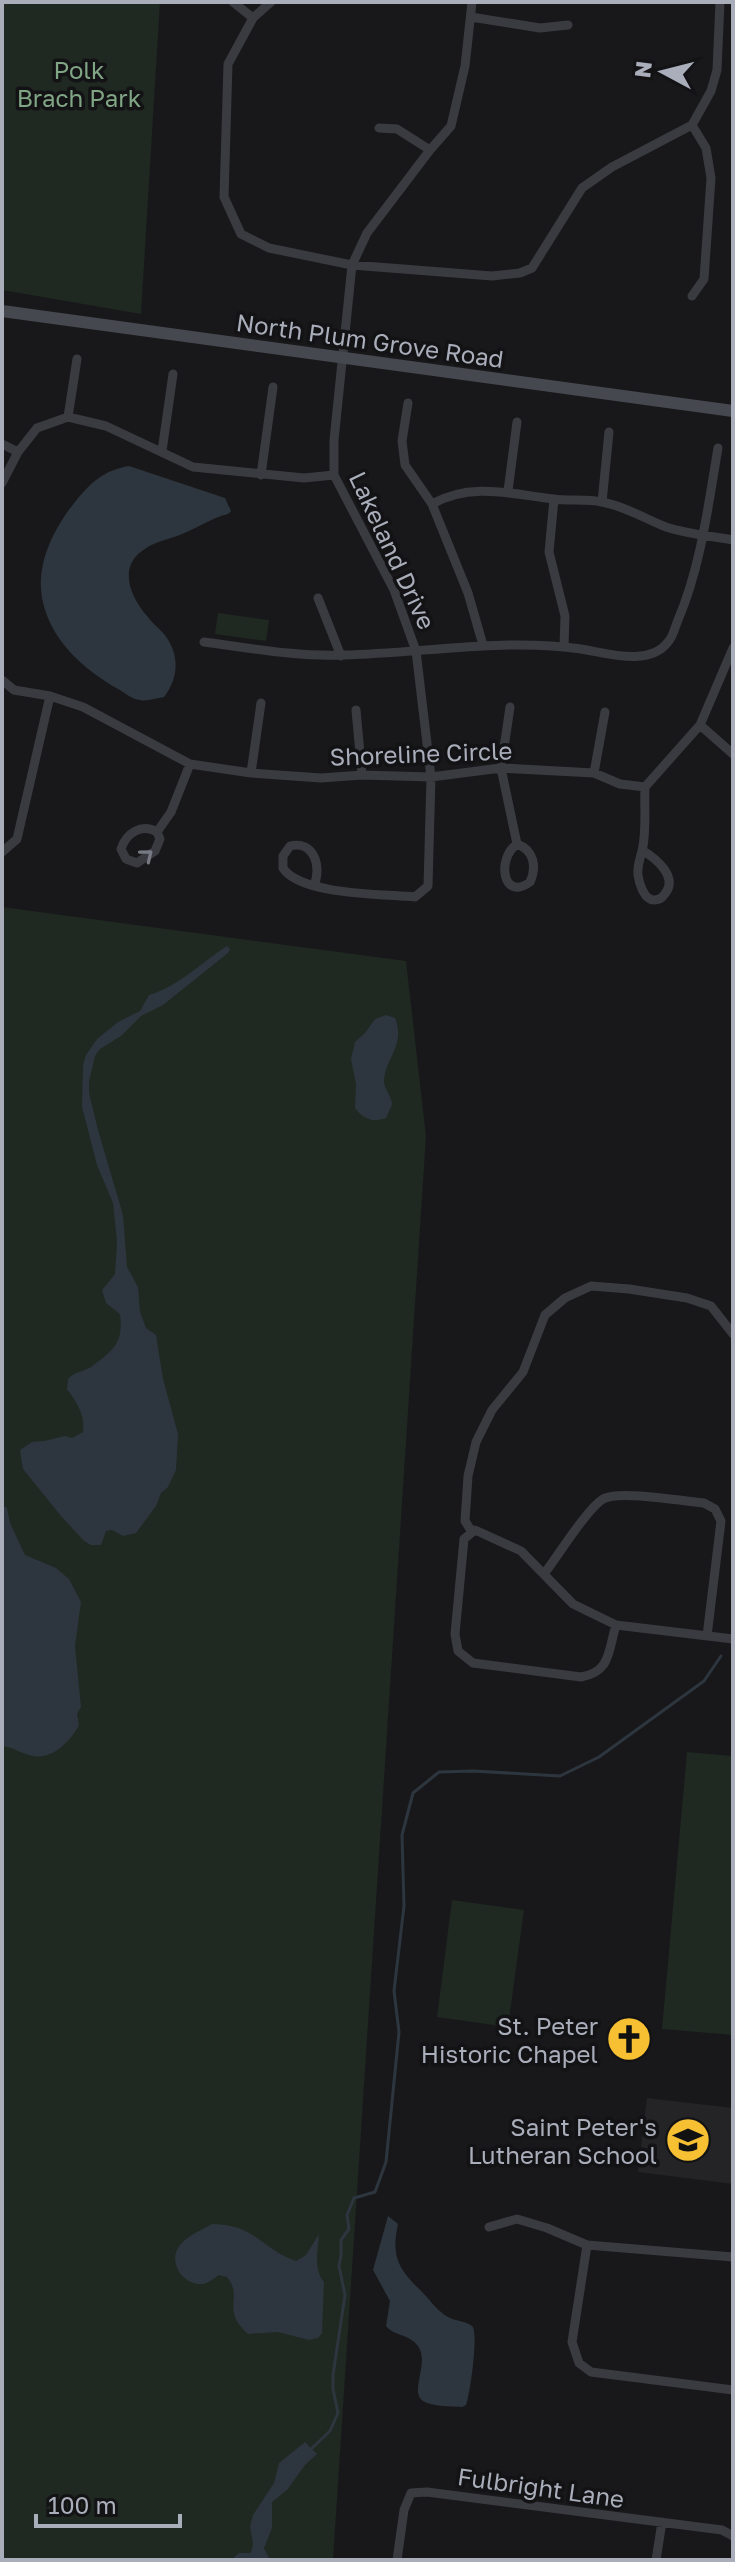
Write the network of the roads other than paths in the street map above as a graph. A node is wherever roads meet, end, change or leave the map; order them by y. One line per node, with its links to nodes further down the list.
1 (233, 2): 6 (street)
2 (271, 2): 6 (street)
3 (472, 2): 5 (street, Lakeland Drive)
4 (720, 2): 8 (street)
5 (471, 17): 7 (street); 10 (street, Lakeland Drive)
6 (253, 18): 11 (street)
7 (568, 25)
8 (692, 125): 11 (street); 12 (street)
9 (379, 128): 10 (street)
10 (430, 150): 11 (street, Lakeland Drive)
11 (352, 265): 15 (street, Lakeland Drive)
12 (692, 296)
13 (2, 311): 15 (street, North Plum Grove Road)
14 (77, 359): 20 (street)
15 (343, 359): 19 (street, North Plum Grove Road); 28 (street, Lakeland Drive)
16 (173, 374): 25 (street)
17 (273, 387): 27 (street)
18 (408, 403): 33 (street)
19 (733, 411)
20 (68, 417): 25 (street); 26 (street)
21 (517, 422): 30 (street)
22 (609, 432): 32 (street)
23 (2, 444): 26 (street)
24 (718, 448): 34 (street)
25 (162, 451): 27 (street)
26 (18, 452): 29 (street)
27 (261, 475): 28 (street)
28 (334, 475): 41 (street, Lakeland Drive)
29 (2, 483)
30 (508, 491): 31 (street); 33 (street)
31 (554, 499): 32 (street); 39 (street)
32 (602, 502): 34 (street)
33 (432, 504): 38 (street)
34 (704, 535): 35 (street); 39 (street)
35 (733, 540)
36 (318, 598): 42 (street)
37 (204, 642): 42 (street)
38 (483, 645): 39 (street); 41 (street)
39 (564, 647)
40 (733, 648): 49 (street)
41 (416, 651): 42 (street); 56 (street, Lakeland Drive)
42 (341, 656)
43 (2, 680): 44 (street, Shoreline Circle)
44 (50, 696): 51 (street, Shoreline Circle); 61 (street)
45 (261, 703): 53 (street)
46 (510, 707): 52 (street)
47 (356, 710): 55 (street)
48 (605, 712): 54 (street)
49 (700, 725): 50 (street); 57 (street)
50 (733, 754)
51 (190, 764): 53 (street, Shoreline Circle); 58 (street)
52 (501, 768): 54 (street, Shoreline Circle); 56 (street, Shoreline Circle); 59 (street)
53 (251, 773): 55 (street, Shoreline Circle)
54 (594, 773): 57 (street, Shoreline Circle)
55 (362, 775): 56 (street, Shoreline Circle)
56 (431, 777): 62 (street, Lakeland Drive)
57 (645, 787): 60 (street)
58 (157, 832): 58 (street, one-way to 58)
59 (517, 844): 59 (street)
60 (642, 850): 60 (street)
61 (2, 852)
62 (314, 885): 62 (street)
63 (733, 1334): 64 (street)
64 (473, 1531): 65 (street); 66 (street)
65 (544, 1574): 66 (street); 67 (street)
66 (616, 1625): 67 (street)
67 (707, 1636): 68 (street)
68 (733, 1639)
69 (489, 2227): 70 (street)
70 (587, 2245): 71 (street); 72 (street)
71 (733, 2257)
72 (733, 2390)
73 (662, 2522): 74 (street, Fulbright Lane); 75 (street, Fulbright Lane); 76 (street)
74 (733, 2536)
75 (397, 2560)
76 (656, 2560)

